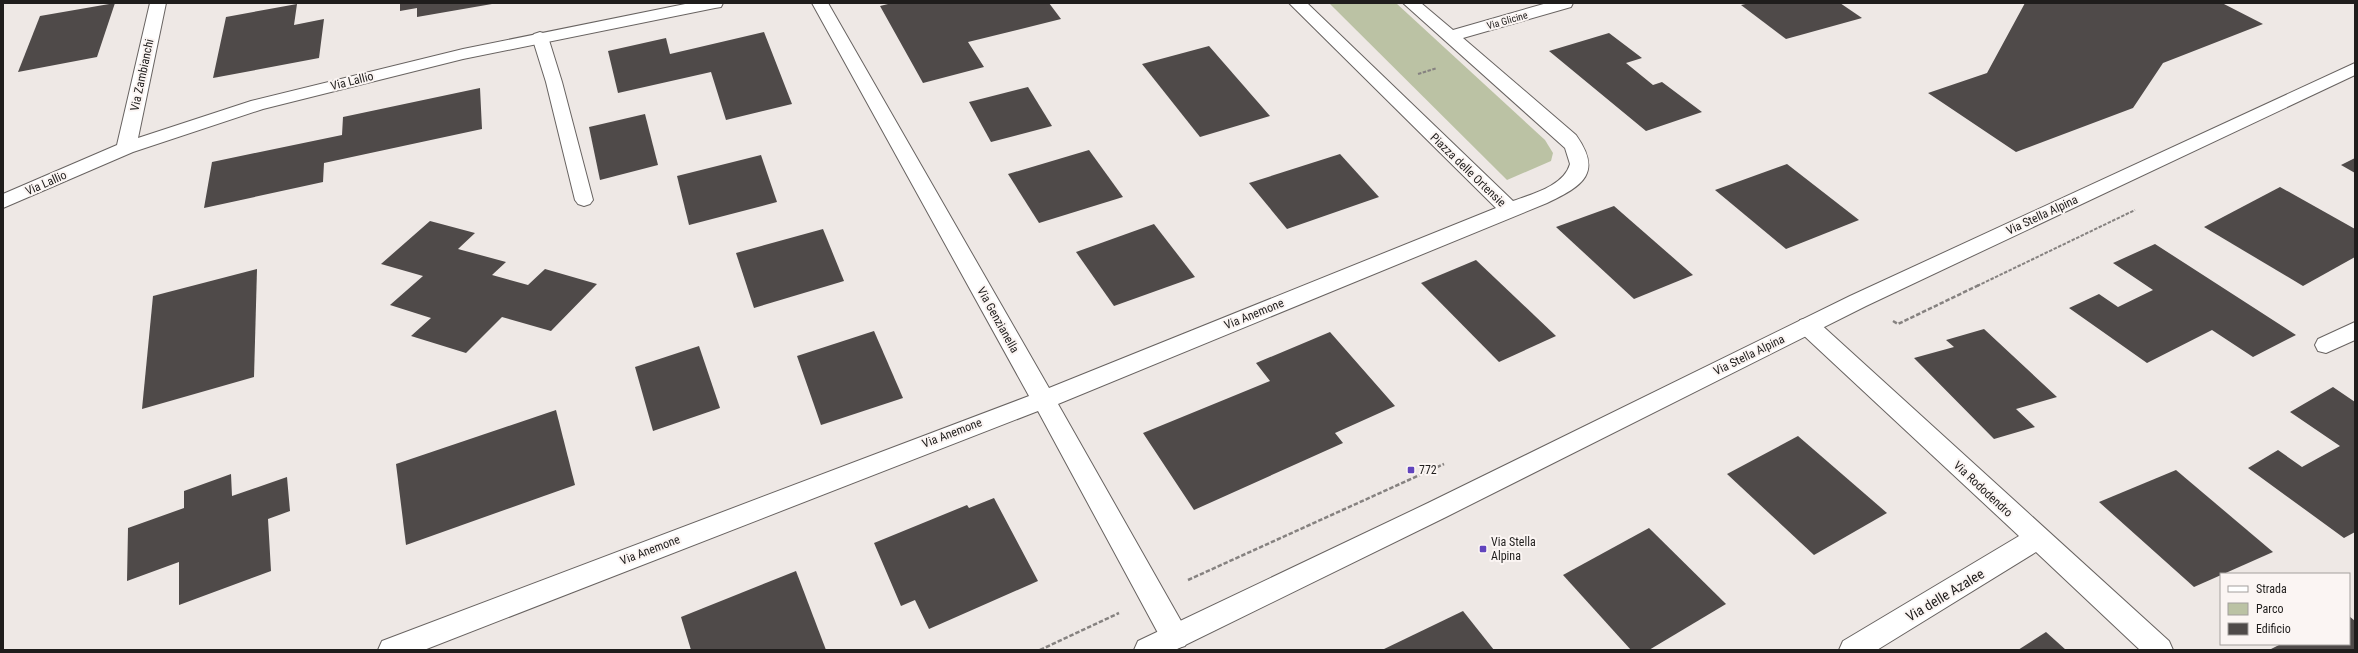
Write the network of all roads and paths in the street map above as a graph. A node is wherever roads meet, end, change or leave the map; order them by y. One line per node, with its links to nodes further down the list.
1 (158, 3): 12 (street, Via Zambianchi)
2 (715, 3): 7 (street, Via Lallio)
3 (820, 3): 19 (street, Via Genzianella)
4 (1297, 3): 11 (street, Piazza delle Ortensie)
5 (1411, 3): 8 (street, Piazza delle Ortensie)
6 (1565, 3): 8 (street, Via Glicine)
7 (540, 37): 12 (street, Via Lallio); 13 (lane)
8 (1449, 37): 9 (street, Piazza delle Ortensie)
9 (1474, 58): 11 (path); 15 (street, Piazza delle Ortensie)
10 (2355, 68): 16 (street, Via Stella Alpina)
11 (1379, 85): 15 (street, Piazza delle Ortensie)
12 (126, 148): 14 (street, Via Lallio)
13 (584, 200)
14 (3, 202)
15 (1510, 210): 19 (street, Via Anemone)
16 (1808, 326): 20 (street, Via Rododendro); 21 (street, Via Stella Alpina)
17 (2355, 330): 18 (street)
18 (2326, 345)
19 (1043, 400): 21 (street, Via Genzianella); 22 (street, Via Anemone)
20 (2036, 539): 24 (street, Via delle Azalee); 25 (street, Via Rododendro)
21 (1175, 637): 23 (street, Via Stella Alpina)
22 (392, 650)
23 (1148, 650)
24 (1853, 650)
25 (2159, 650)

